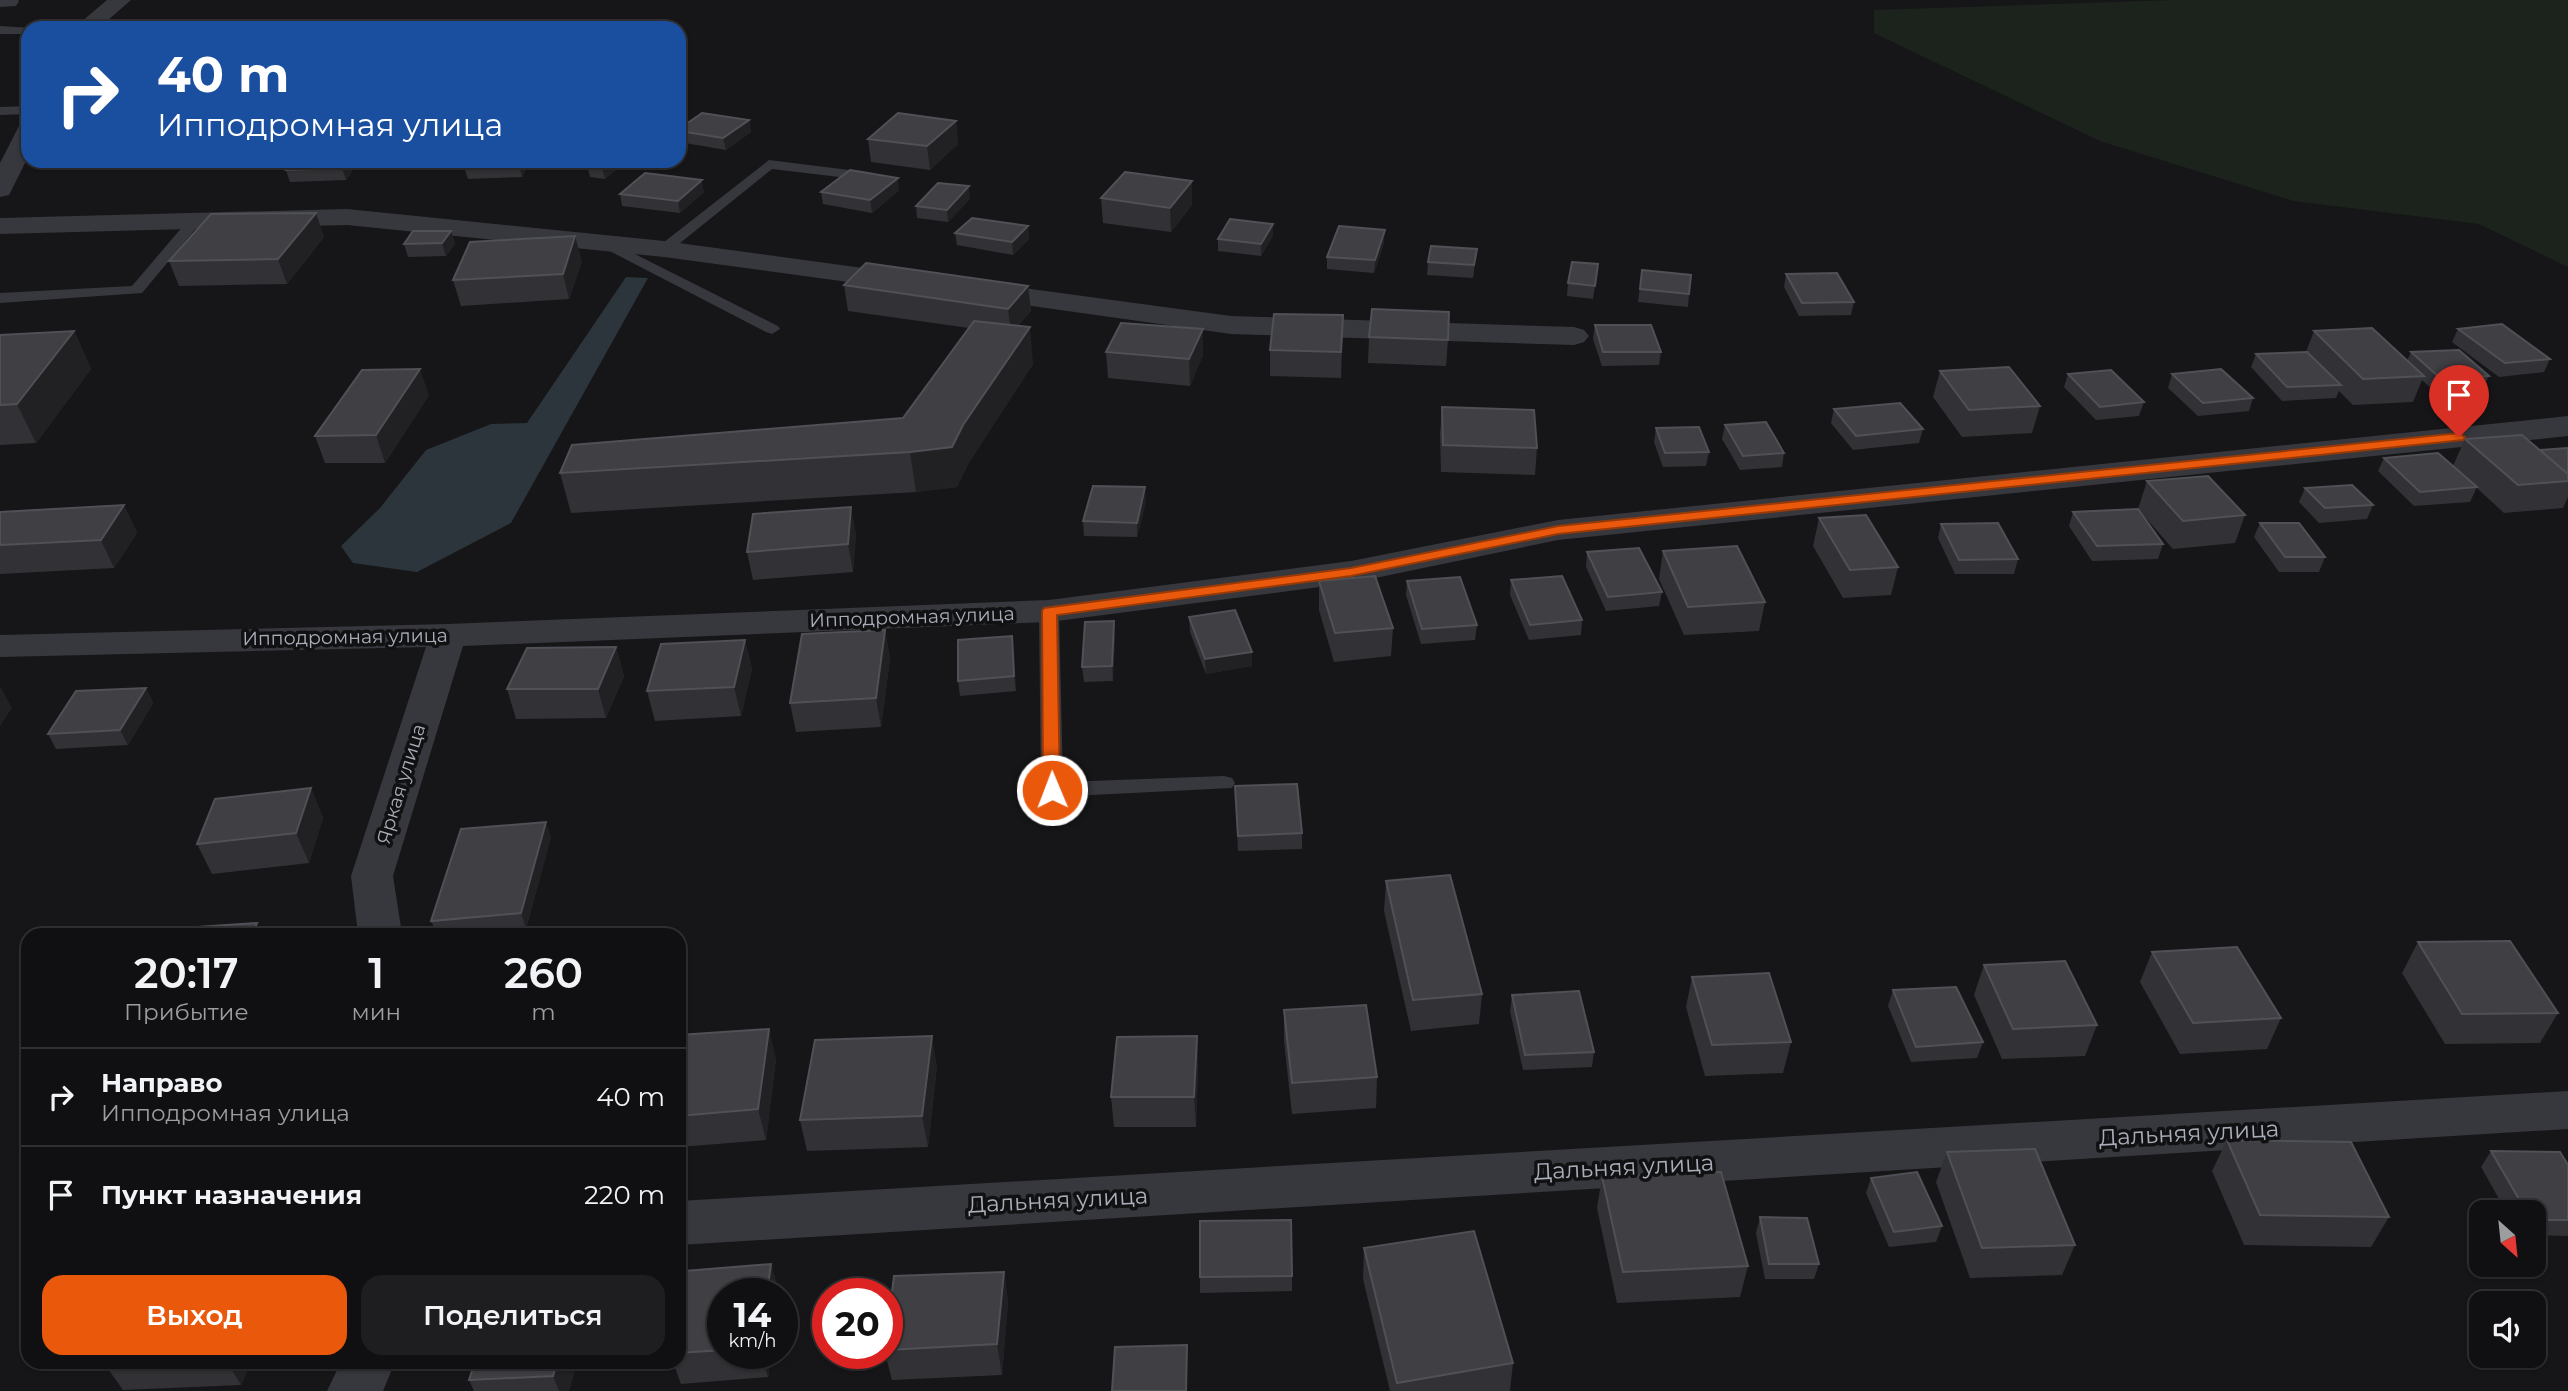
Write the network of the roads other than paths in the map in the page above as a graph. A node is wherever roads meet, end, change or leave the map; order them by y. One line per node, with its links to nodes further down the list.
1 (120, 0): 2 (street)
2 (94, 21)
3 (0, 30): 4 (lane)
4 (21, 30)
5 (21, 110): 6 (lane)
6 (0, 111)
7 (21, 146): 9 (street)
8 (892, 180): 13 (lane)
9 (0, 189)
10 (195, 221): 11 (street); 12 (street); 16 (lane)
11 (0, 226)
12 (605, 243): 13 (street); 17 (lane)
13 (664, 249): 14 (street)
14 (926, 284)
15 (954, 288): 18 (street)
16 (0, 298)
17 (772, 329)
18 (1574, 336)
19 (2568, 426): 20 (street, Ипподромная улица)
20 (1049, 611): 21 (street, Ипподромная улица); 23 (lane)
21 (448, 635): 22 (street, Ипподромная улица); 24 (street, Яркая улица)
22 (0, 646)
23 (1224, 783)
24 (379, 928)
25 (2568, 1110): 26 (street, Дальняя улица)
26 (686, 1223)
27 (365, 1369): 28 (street)
28 (355, 1391)

